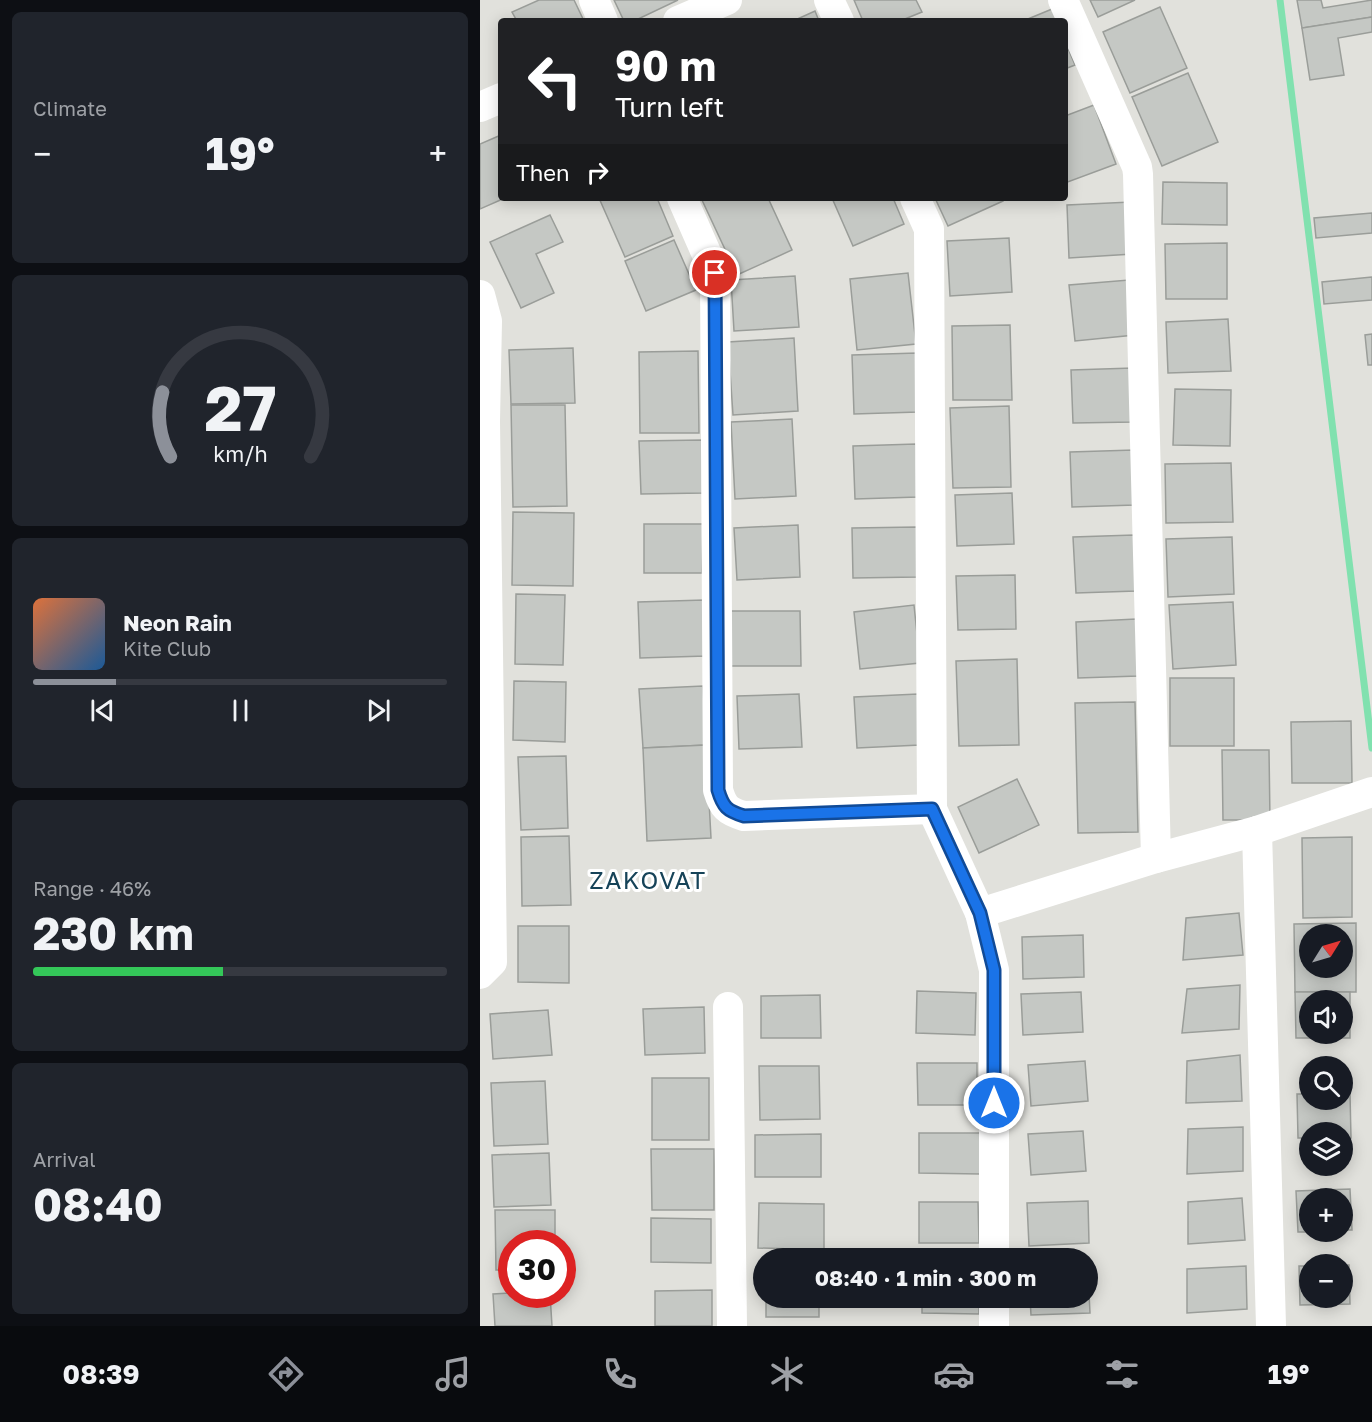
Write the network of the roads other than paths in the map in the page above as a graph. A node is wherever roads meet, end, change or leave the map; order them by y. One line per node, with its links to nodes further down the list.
1 (594, 0): 5 (street)
2 (727, 0): 6 (street)
3 (829, 0): 7 (street)
4 (1063, 0): 17 (street)
5 (602, 18)
6 (685, 18)
7 (837, 18)
8 (498, 99): 9 (street)
9 (480, 107)
10 (683, 201): 15 (street)
11 (916, 201): 15 (street)
12 (480, 295): 13 (street)
13 (485, 730): 19 (street)
14 (1366, 794): 16 (street)
15 (932, 809): 18 (street)
16 (1257, 831): 17 (street); 25 (street)
17 (1156, 858): 18 (street)
18 (980, 913): 21 (street)
19 (480, 974)
20 (728, 1007): 23 (street)
21 (994, 1248)
22 (994, 1308): 24 (street)
23 (732, 1326)
24 (994, 1326)
25 (1271, 1326)

